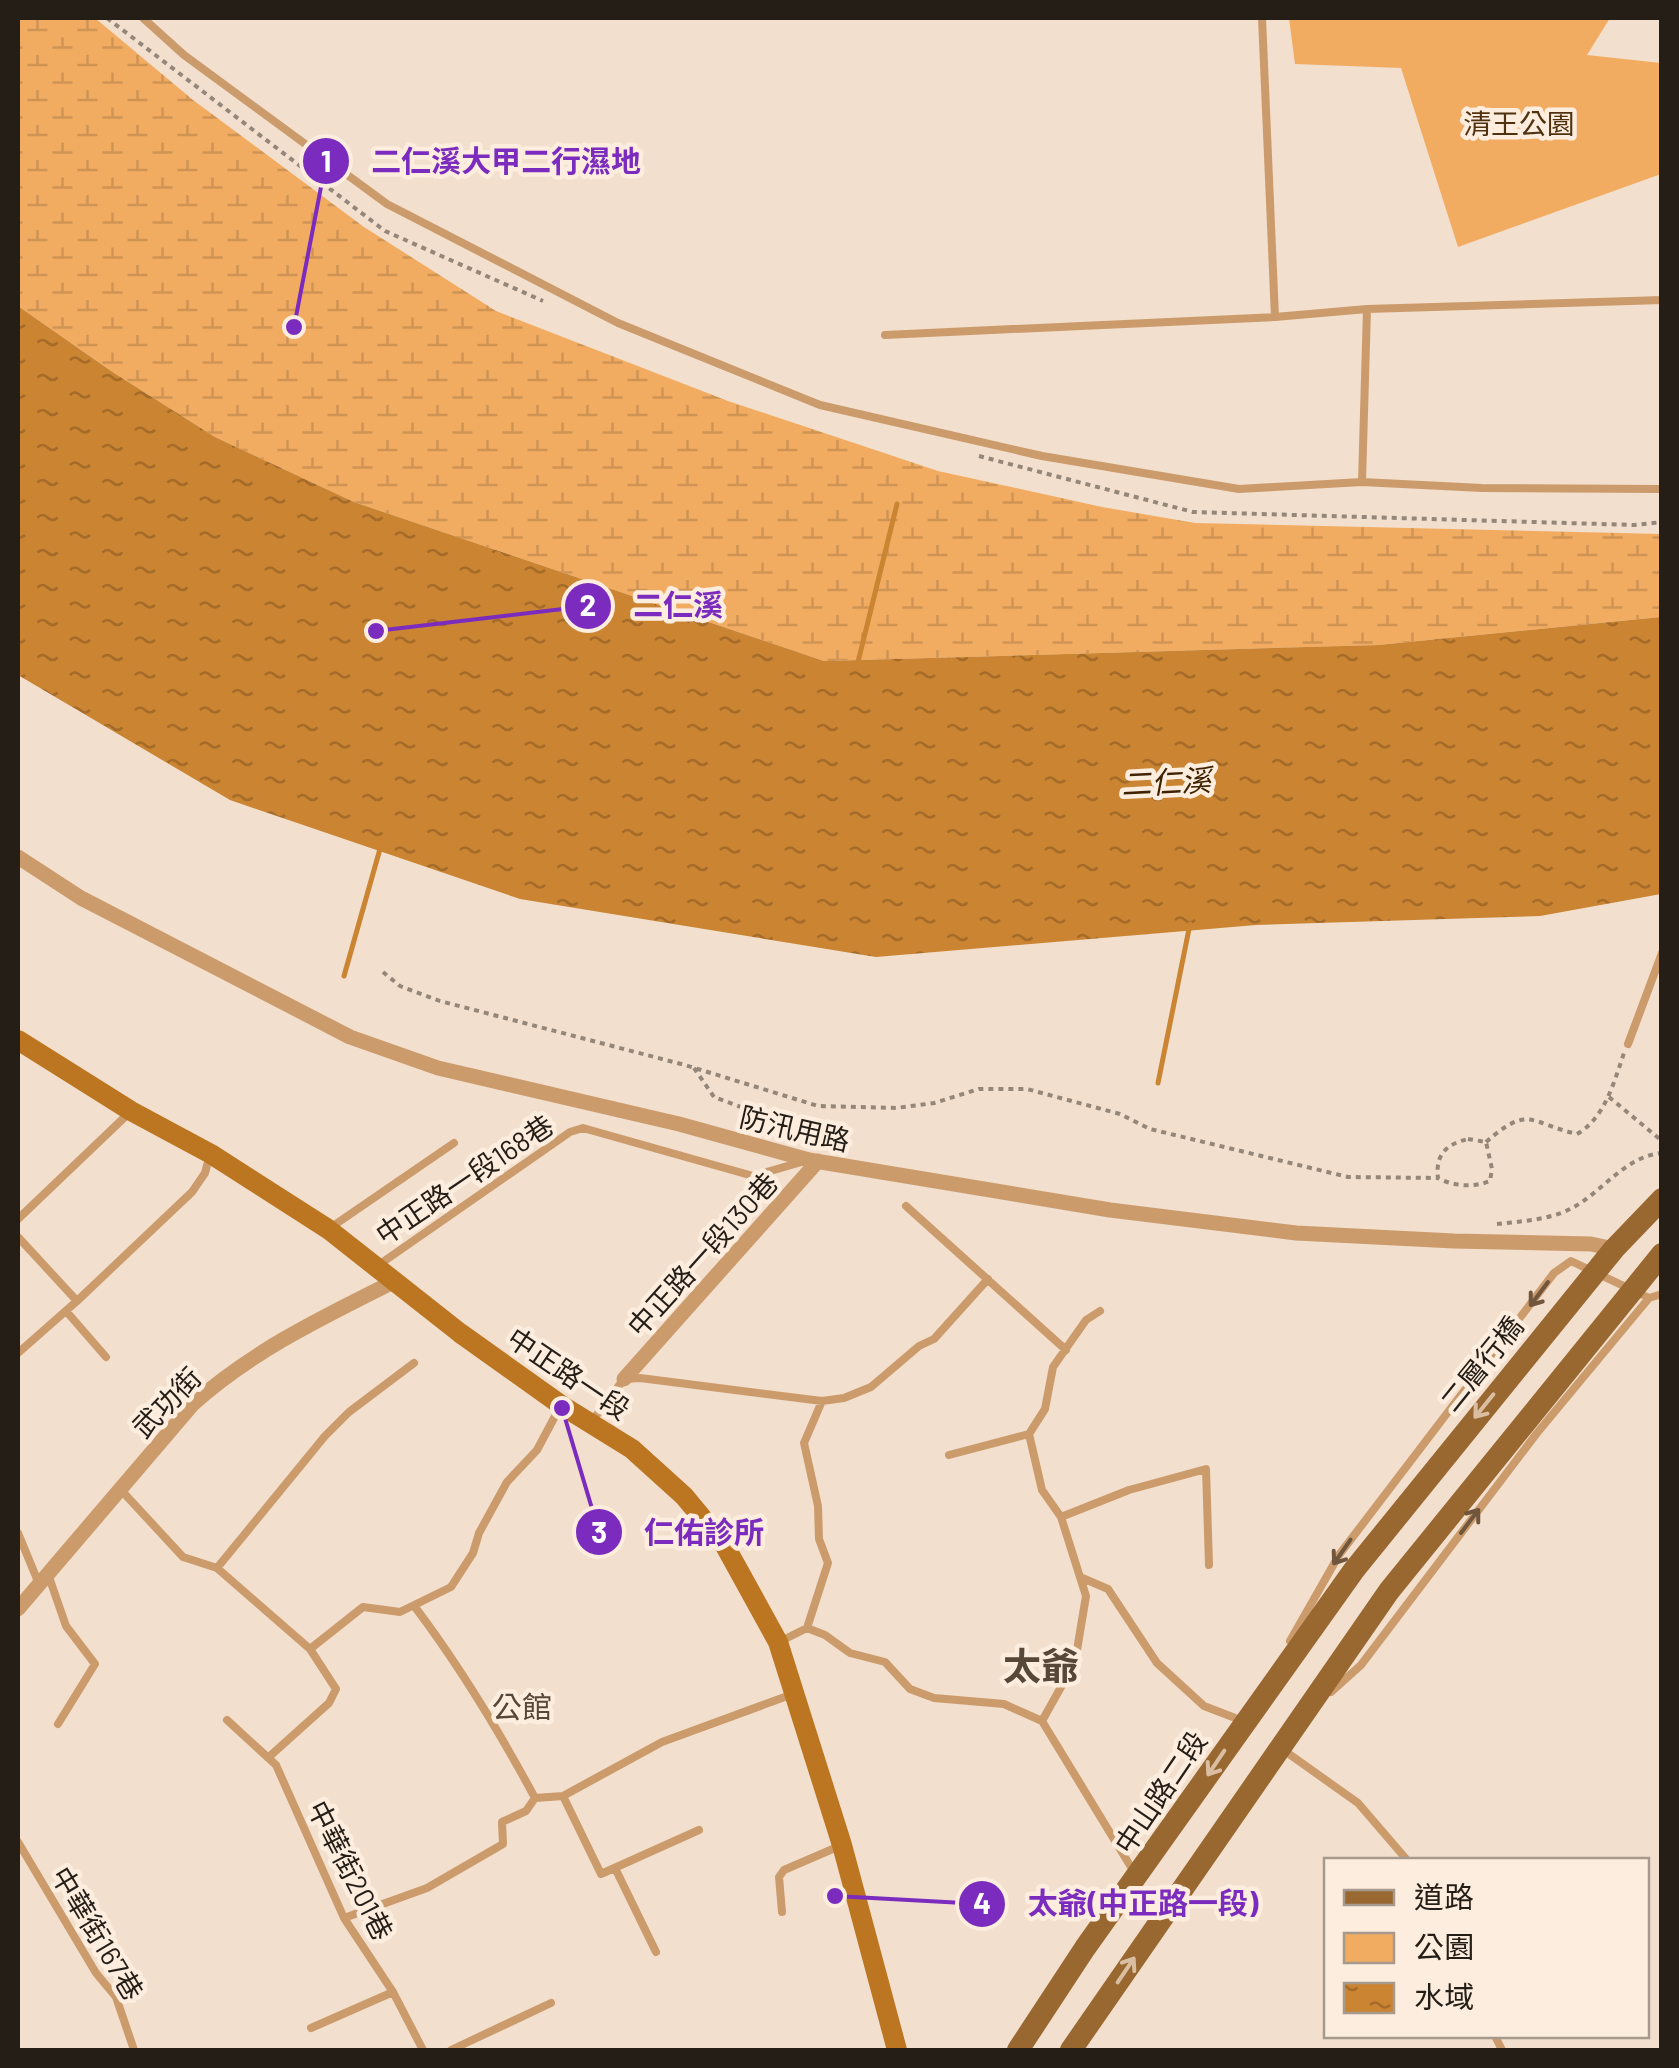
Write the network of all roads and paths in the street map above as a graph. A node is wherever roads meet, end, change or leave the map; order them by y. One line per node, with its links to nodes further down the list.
1 (107, 18): 5 (path)
2 (143, 18): 10 (lane)
3 (1262, 18): 7 (lane)
4 (1662, 300): 6 (lane)
5 (547, 302)
6 (1367, 308): 7 (lane); 10 (lane)
7 (1275, 317): 8 (lane)
8 (885, 336)
9 (968, 454): 12 (path)
10 (1362, 482): 11 (lane)
11 (1662, 489)
12 (1662, 522)
13 (18, 857): 26 (street, 防汛用路)
14 (1662, 953): 17 (lane)
15 (383, 972): 18 (path)
16 (18, 1040): 20 (street, 中正路一段)
17 (1628, 1044): 19 (path)
18 (694, 1068): 27 (path); 28 (path)
19 (1608, 1097): 21 (path); 22 (path)
20 (131, 1111): 25 (street, 中正路一段); 31 (lane)
21 (1662, 1141)
22 (1486, 1142): 28 (path); 28 (path)
23 (454, 1143): 32 (lane)
24 (1662, 1153): 34 (path)
25 (211, 1154): 32 (street, 中正路一段); 42 (lane)
26 (814, 1161): 27 (street, 防汛用路); 37 (lane, 中正路一段168巷); 49 (street, 中正路一段130巷)
27 (840, 1165): 34 (street, 防汛用路)
28 (1438, 1178)
29 (1662, 1199): 35 (main road, 二層行橋)
30 (906, 1206): 38 (lane)
31 (18, 1219)
32 (328, 1229): 37 (street, 中正路一段)
33 (18, 1237): 42 (lane)
34 (1486, 1241): 35 (street, 防汛用路)
35 (1614, 1249): 60 (main road, 二層行橋, one-way to 60)
36 (1660, 1258): 73 (main road)
37 (376, 1266): 39 (street, 中正路一段)
38 (988, 1278): 45 (lane); 50 (lane, 中正路一段130巷)
39 (393, 1282): 51 (street, 中正路一段); 55 (street, 武功街)
40 (1662, 1294): 41 (lane)
41 (1649, 1298): 69 (lane, one-way to 69); 73 (lane, one-way to 41)
42 (77, 1301): 43 (lane)
43 (66, 1310): 46 (lane); 47 (lane)
44 (1100, 1311): 45 (lane)
45 (1066, 1350): 53 (lane)
46 (18, 1353)
47 (106, 1357)
48 (414, 1363): 59 (lane)
49 (624, 1379): 50 (lane, 中正路一段130巷); 52 (lane, 中正路一段130巷)
50 (822, 1401): 65 (lane)
51 (561, 1405): 52 (street, 中正路一段); 63 (lane)
52 (592, 1422): 66 (street, 中正路一段)
53 (1030, 1434): 54 (lane); 56 (lane)
54 (949, 1455)
55 (120, 1489): 59 (lane); 62 (street, 武功街)
56 (1061, 1517): 58 (lane); 61 (lane)
57 (18, 1533): 62 (lane)
58 (1210, 1565)
59 (218, 1568): 67 (lane)
60 (1354, 1570): 69 (main road, 中山路二段)
61 (1080, 1577): 69 (lane); 71 (lane)
62 (44, 1579): 64 (street, 武功街); 72 (lane)
63 (416, 1607): 67 (lane); 76 (lane)
64 (18, 1609)
65 (806, 1628): 66 (lane); 71 (lane)
66 (778, 1642): 68 (street, 中正路一段)
67 (310, 1649): 74 (lane)
68 (796, 1693): 75 (lane); 79 (street, 中正路一段)
69 (1251, 1712): 82 (main road, 中山路二段, one-way to 82)
70 (227, 1720): 74 (lane, 中華街201巷)
71 (1042, 1721): 82 (lane)
72 (58, 1724)
73 (1286, 1736): 80 (lane); 94 (main road, one-way to 73)
74 (270, 1756): 84 (lane, 中華街201巷)
75 (563, 1796): 76 (lane); 81 (lane)
76 (535, 1798): 84 (lane)
77 (699, 1830): 81 (lane)
78 (18, 1842): 89 (lane, 中華街167巷)
79 (842, 1844): 83 (lane); 92 (street, 中正路一段)
80 (1405, 1858)
81 (615, 1868): 85 (lane)
82 (1138, 1878): 93 (main road, 中山路二段)
83 (782, 1912)
84 (344, 1918): 86 (lane, 中華街201巷)
85 (656, 1952)
86 (393, 1992): 88 (lane); 90 (lane, 中華街201巷)
87 (551, 2003): 91 (lane)
88 (310, 2028)
89 (134, 2050)
90 (423, 2050)
91 (451, 2050)
92 (897, 2050)
93 (1018, 2050)
94 (1070, 2050)

